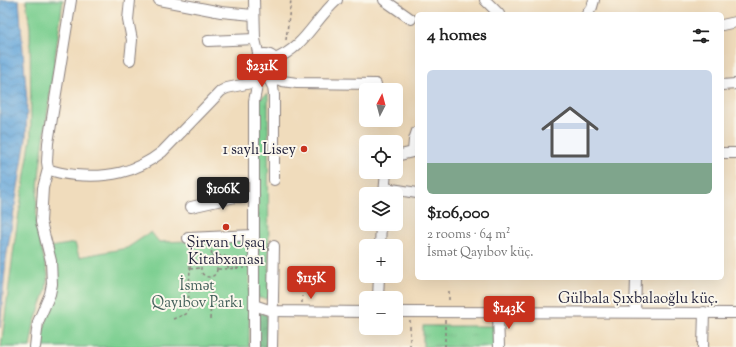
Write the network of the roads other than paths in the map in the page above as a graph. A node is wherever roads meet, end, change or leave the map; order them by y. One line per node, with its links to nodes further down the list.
1 (71, 0): 29 (street)
2 (130, 0): 19 (street)
3 (159, 0): 11 (street)
4 (254, 0): 11 (street)
5 (337, 0): 18 (street)
6 (384, 0): 12 (street)
7 (485, 0): 9 (street)
8 (594, 0): 10 (street)
9 (497, 12)
10 (588, 12)
11 (253, 15): 15 (street)
12 (411, 19)
13 (736, 22): 14 (street)
14 (724, 25)
15 (255, 39): 16 (street); 17 (street)
16 (208, 42)
17 (259, 57): 18 (street); 20 (street)
18 (275, 59): 20 (street)
19 (130, 60)
20 (267, 76): 21 (street); 29 (street); 30 (street); 33 (street)
21 (359, 84)
22 (736, 84): 23 (street)
23 (724, 85)
24 (415, 137): 25 (street)
25 (415, 152): 28 (street)
26 (724, 152): 27 (street)
27 (736, 153)
28 (403, 155)
29 (48, 169): 47 (street)
30 (274, 180)
31 (403, 192): 32 (street)
32 (415, 193)
33 (254, 197): 34 (street); 35 (street)
34 (191, 207)
35 (254, 235): 36 (street); 39 (street)
36 (190, 238)
37 (274, 246): 40 (street)
38 (636, 280): 43 (street)
39 (254, 305): 40 (street); 48 (street)
40 (272, 311): 41 (street); 49 (street)
41 (359, 312)
42 (403, 312): 46 (street, Gülbala Şıxbalaoğlu küç.)
43 (635, 312): 44 (street, Gülbala Şıxbalaoğlu küç.); 46 (street, Gülbala Şıxbalaoğlu küç.)
44 (704, 312): 45 (street, Gülbala Şıxbalaoğlu küç.); 51 (street)
45 (736, 312)
46 (498, 313): 50 (street)
47 (36, 347)
48 (254, 347)
49 (272, 347)
50 (498, 347)
51 (703, 347)

